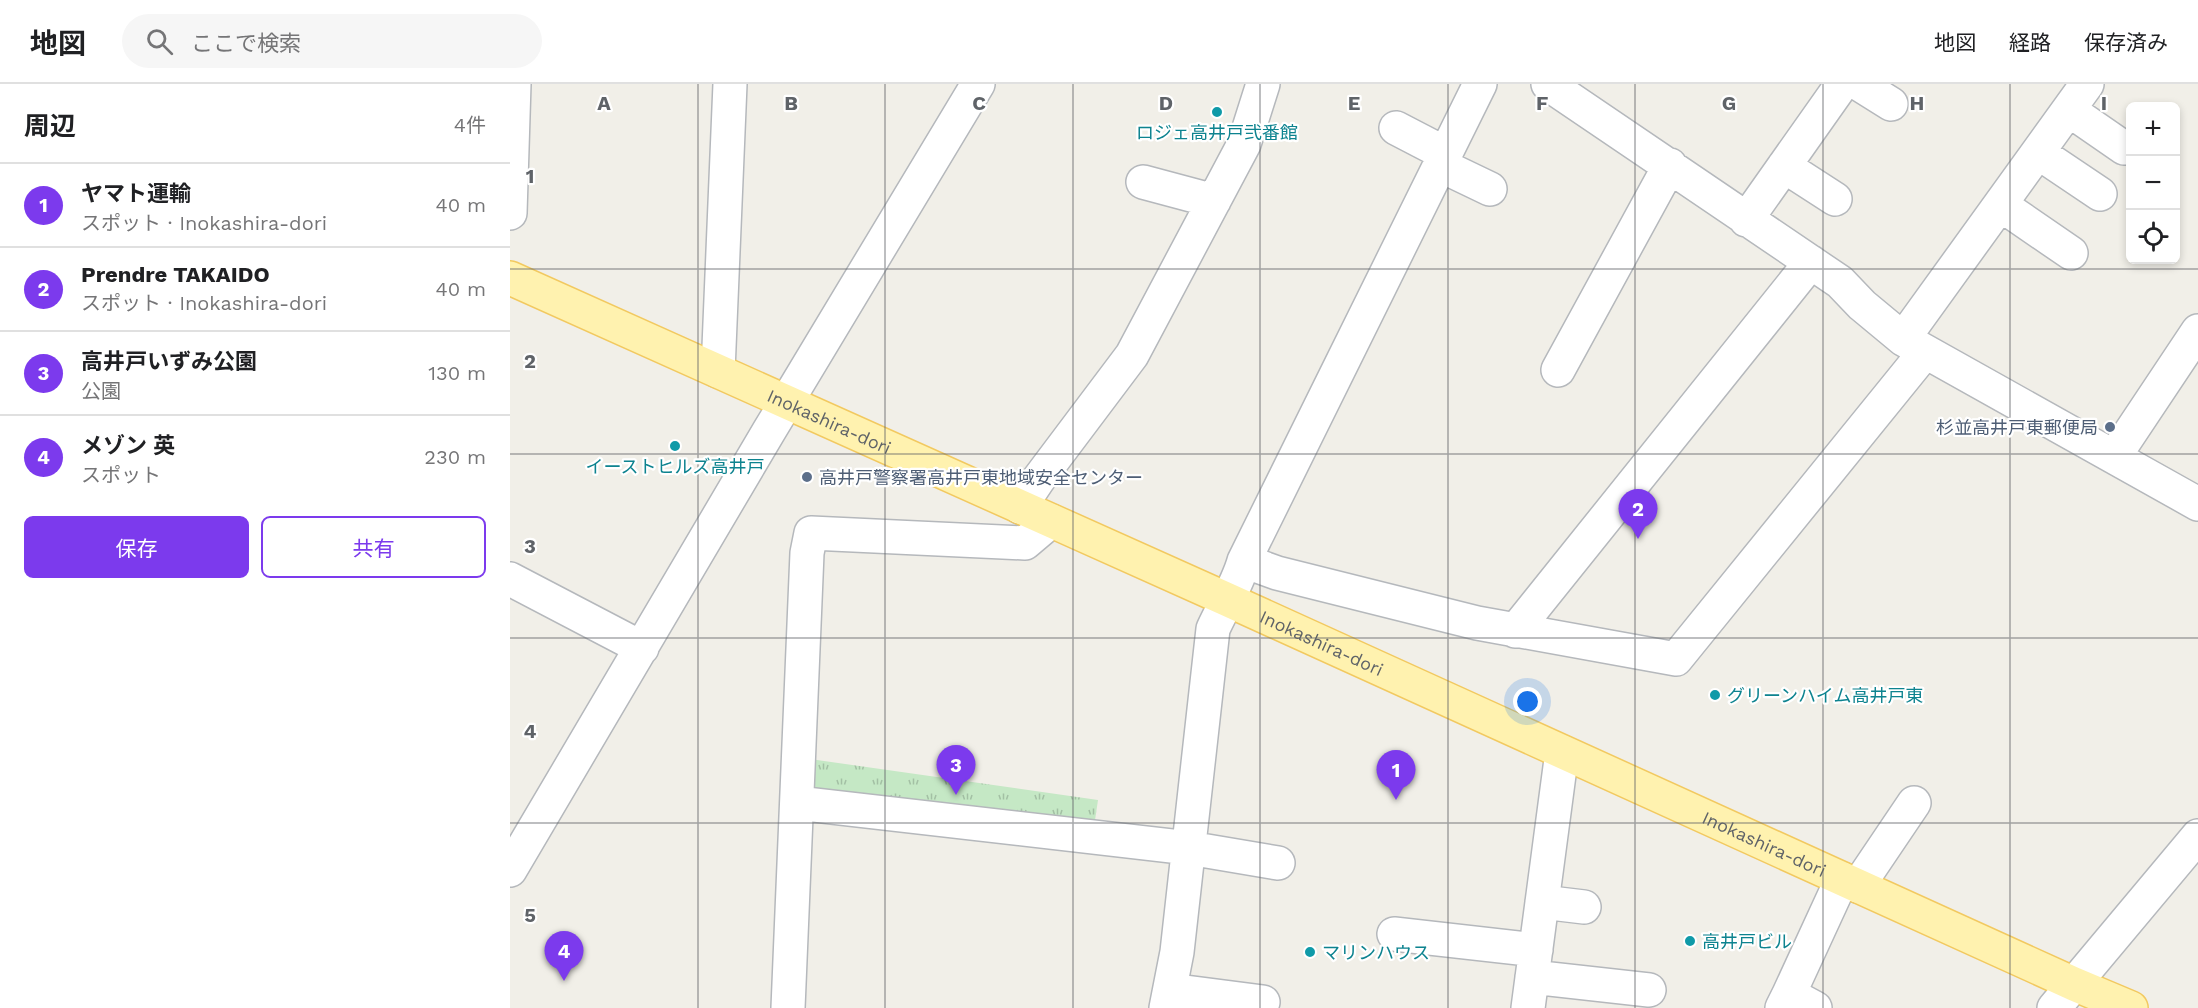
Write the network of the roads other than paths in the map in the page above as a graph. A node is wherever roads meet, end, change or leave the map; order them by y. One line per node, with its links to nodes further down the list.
1 (514, 84): 24 (street)
2 (730, 84): 32 (street)
3 (978, 84): 33 (street)
4 (1263, 84): 22 (street)
5 (1480, 84): 15 (street)
6 (1548, 84): 16 (street)
7 (1842, 84): 17 (street)
8 (1859, 84): 10 (street)
9 (2087, 84): 11 (street)
10 (1891, 105)
11 (2068, 110): 13 (street); 14 (street)
12 (1396, 128): 15 (street)
13 (2124, 148)
14 (2039, 153): 20 (street); 23 (street)
15 (1443, 160): 19 (street); 38 (street)
16 (1670, 165): 25 (street); 31 (street)
17 (1784, 166): 21 (street); 25 (street)
18 (1143, 182): 22 (street)
19 (1490, 189)
20 (2100, 194)
21 (1835, 200)
22 (1214, 201): 36 (street)
23 (2001, 205): 26 (street); 30 (street)
24 (510, 213)
25 (1746, 220): 27 (street)
26 (2071, 253)
27 (1811, 262): 30 (street); 41 (street)
28 (510, 278): 32 (main road, Inokashira-dori)
29 (2198, 331): 34 (street)
30 (1914, 346): 34 (street); 41 (street)
31 (1558, 370)
32 (718, 371): 33 (main road, Inokashira-dori)
33 (788, 403): 36 (main road, Inokashira-dori); 42 (street)
34 (2114, 457): 35 (street)
35 (2198, 504)
36 (1020, 507): 37 (main road, Inokashira-dori)
37 (1051, 521): 40 (main road, Inokashira-dori); 45 (street)
38 (1244, 561): 40 (street); 41 (street)
39 (510, 579): 42 (street)
40 (1226, 599): 43 (main road, Inokashira-dori); 47 (street)
41 (1515, 631)
42 (642, 648): 49 (street)
43 (1562, 752): 50 (main road, Inokashira-dori); 51 (street)
44 (1914, 802): 50 (street)
45 (797, 803): 47 (street); 60 (street)
46 (2198, 836): 56 (street)
47 (1189, 848): 48 (street); 57 (street)
48 (1278, 863)
49 (510, 870)
50 (1850, 883): 56 (main road, Inokashira-dori); 59 (street)
51 (1542, 902): 52 (street); 54 (street)
52 (1584, 907)
53 (1394, 934): 54 (street)
54 (1532, 978): 55 (street)
55 (1649, 990)
56 (2064, 996): 61 (main road, Inokashira-dori)
57 (1168, 999): 58 (street)
58 (1263, 1002)
59 (1795, 1004)
60 (788, 1008)
61 (2131, 1008)

